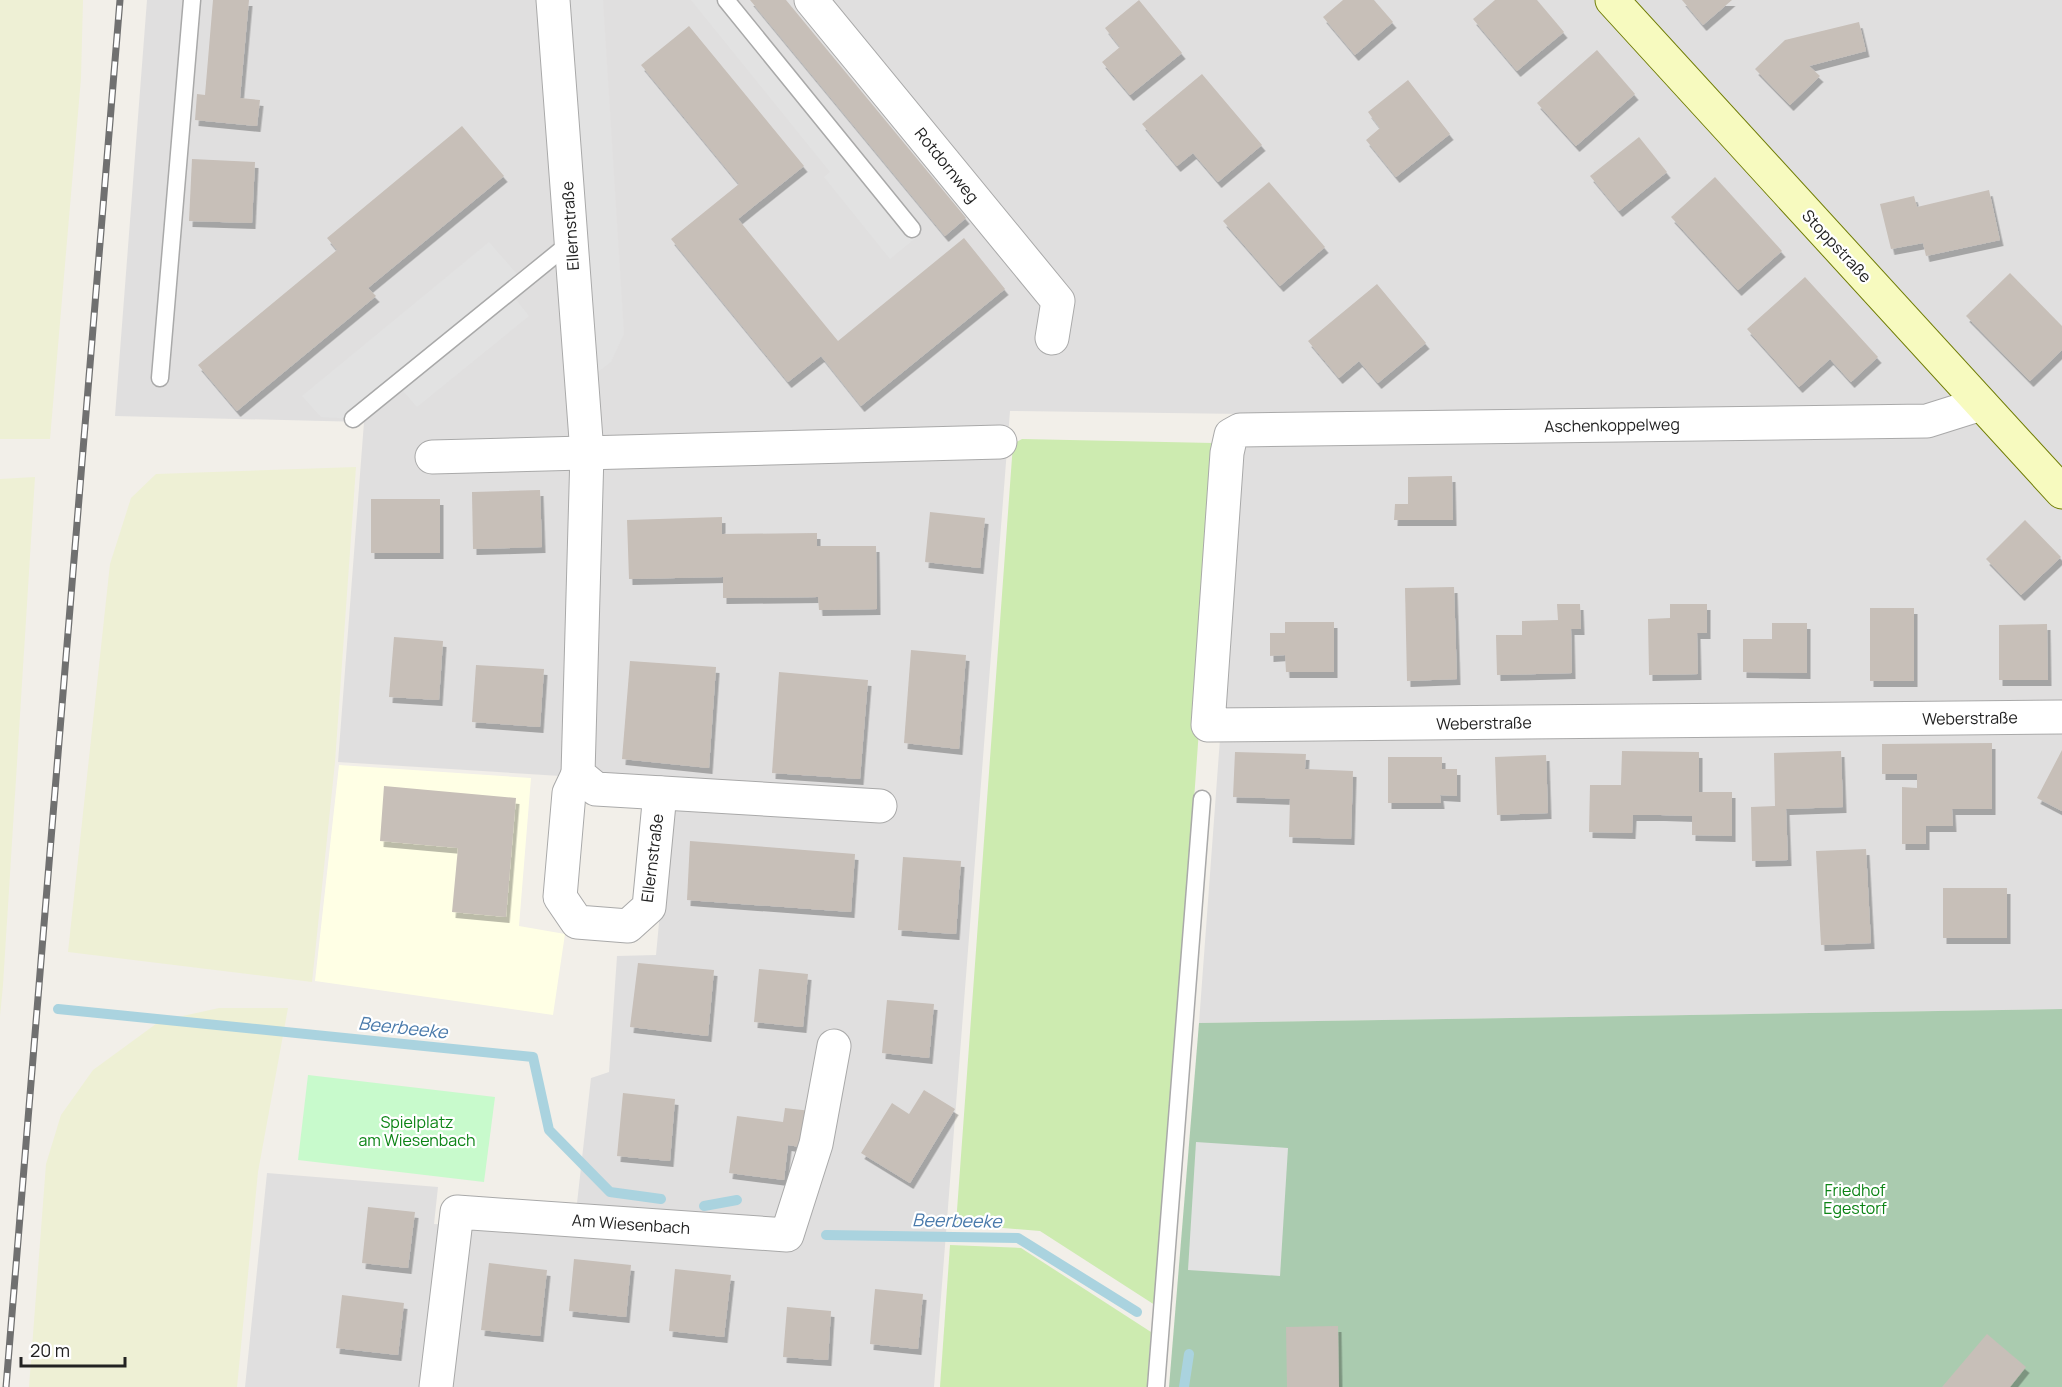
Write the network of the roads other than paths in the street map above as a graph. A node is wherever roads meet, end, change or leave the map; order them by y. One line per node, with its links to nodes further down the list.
1 (192, 0): 9 (lane)
2 (553, 0): 7 (street, Ellernstraße)
3 (726, 0): 6 (lane)
4 (811, 0): 8 (street, Rotdornweg)
5 (1612, 0): 10 (main road, Stoppstraße)
6 (912, 229)
7 (571, 242): 11 (lane); 14 (street, Ellernstraße)
8 (1052, 338)
9 (160, 378)
10 (1981, 404): 12 (street, Aschenkoppelweg); 16 (main road, Stoppstraße)
11 (353, 419)
12 (1240, 430): 17 (street, Weberstraße)
13 (1000, 442): 14 (street)
14 (587, 453): 15 (street); 18 (street, Ellernstraße)
15 (432, 457)
16 (2062, 492)
17 (2062, 717)
18 (578, 774): 19 (street, Ellernstraße); 19 (street, Ellernstraße)
19 (660, 793): 21 (street, Ellernstraße)
20 (1202, 799): 24 (lane)
21 (880, 806)
22 (834, 1046): 23 (street, Am Wiesenbach)
23 (436, 1387)
24 (1156, 1387)

